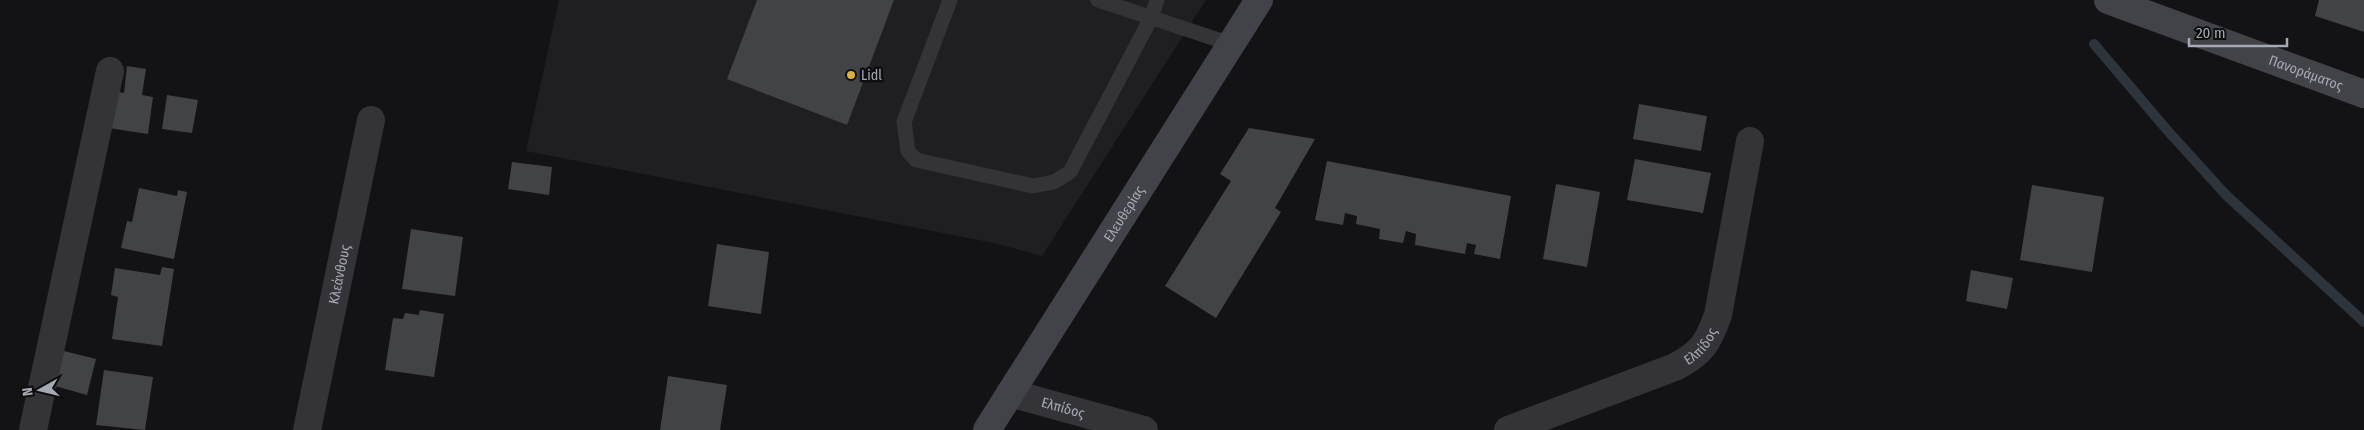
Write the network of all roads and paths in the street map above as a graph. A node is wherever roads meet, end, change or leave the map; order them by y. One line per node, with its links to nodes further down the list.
1 (950, 0): 6 (lane)
2 (1098, 0): 6 (lane)
3 (1157, 0): 6 (lane)
4 (1259, 0): 7 (street, Ελευθερίας)
5 (2108, 0): 9 (street, Πανοράματος)
6 (1151, 18): 7 (lane)
7 (1231, 44): 12 (street, Ελευθερίας)
8 (110, 71): 14 (street)
9 (2364, 94)
10 (371, 120): 15 (street, Κλεάνθους)
11 (1750, 141): 17 (street, Ελπίδος)
12 (1010, 394): 13 (street, Ελευθερίας); 16 (street, Ελπίδος)
13 (982, 429)
14 (33, 430)
15 (307, 430)
16 (1144, 430)
17 (1508, 430)

